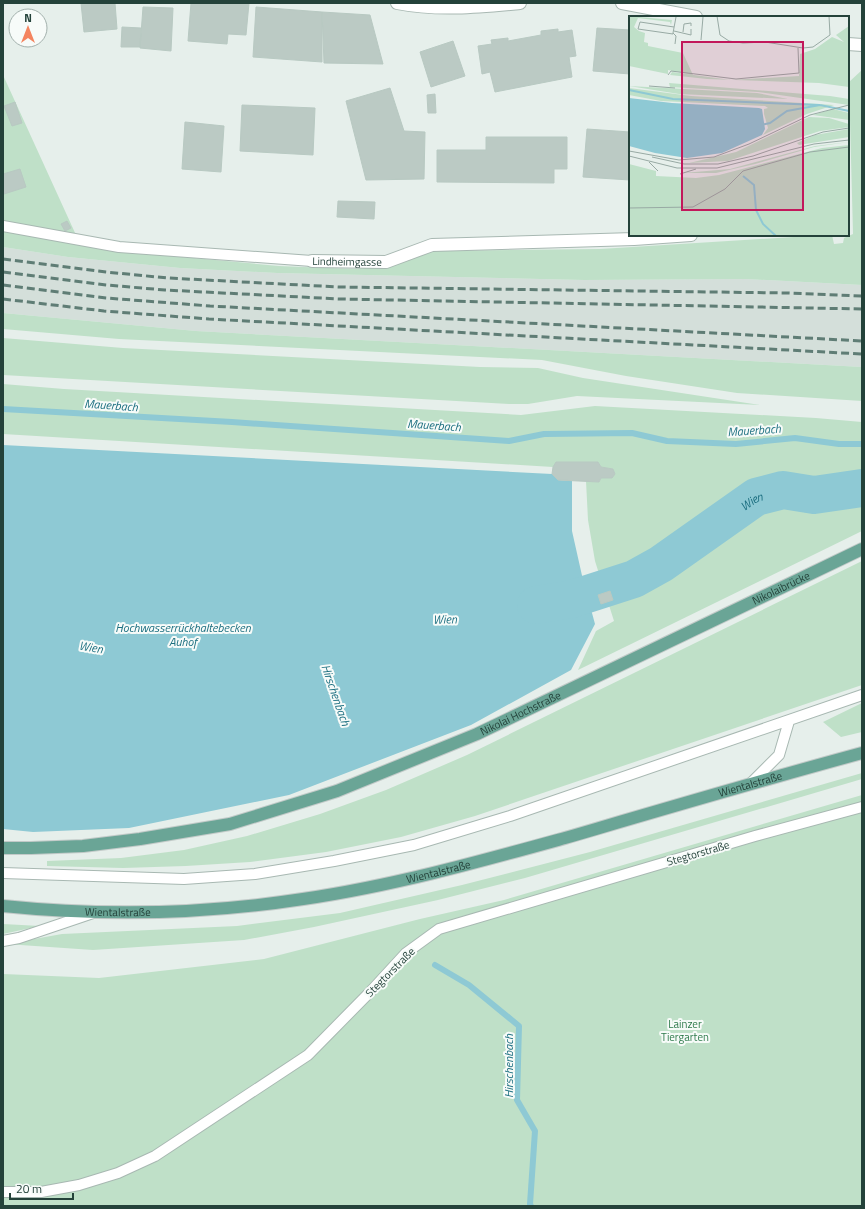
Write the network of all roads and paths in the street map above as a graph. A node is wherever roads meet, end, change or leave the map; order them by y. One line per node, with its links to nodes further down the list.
1 (397, 3): 2 (street)
2 (520, 3)
3 (622, 3): 4 (street)
4 (691, 16)
5 (849, 44): 6 (street)
6 (862, 45)
7 (3, 226): 9 (lane, Lindheimgasse)
8 (677, 236): 9 (street, Lindheimgasse)
9 (312, 261)
10 (862, 549): 11 (main road, Nikolaibrücke)
11 (700, 627): 17 (main road, Nikolai Hochstraße)
12 (862, 695): 13 (lane)
13 (789, 721): 15 (lane); 18 (lane)
14 (862, 753): 15 (main road, Wientalstraße)
15 (749, 785): 20 (main road, Wientalstraße)
16 (862, 807): 22 (lane, Stegtorstraße)
17 (3, 848)
18 (3, 873)
19 (3, 906): 20 (main road, Wientalstraße)
20 (98, 912): 21 (lane)
21 (3, 941)
22 (3, 1192)

